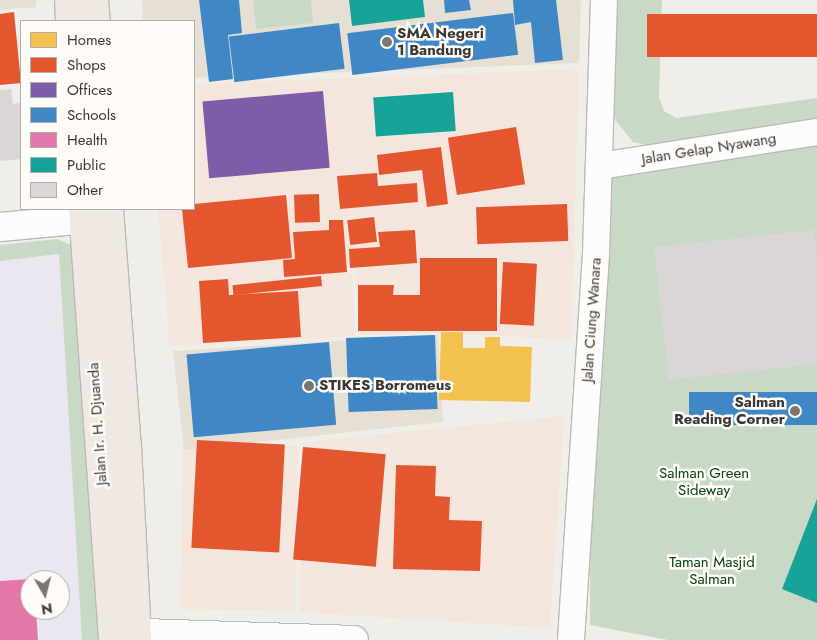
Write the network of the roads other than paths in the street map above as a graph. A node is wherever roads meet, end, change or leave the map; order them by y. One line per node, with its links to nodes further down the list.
1 (69, 0): 4 (main road)
2 (94, 0): 5 (main road)
3 (604, 0): 7 (street, Jalan Ciung Wanara)
4 (70, 20)
5 (96, 20)
6 (817, 132): 7 (street, Jalan Gelap Nyawang)
7 (600, 166): 12 (street, Jalan Ciung Wanara)
8 (97, 213): 9 (street); 10 (main road, Jalan Ir. H. Djuanda)
9 (0, 227)
10 (125, 636): 11 (street)
11 (354, 640)
12 (571, 640)

